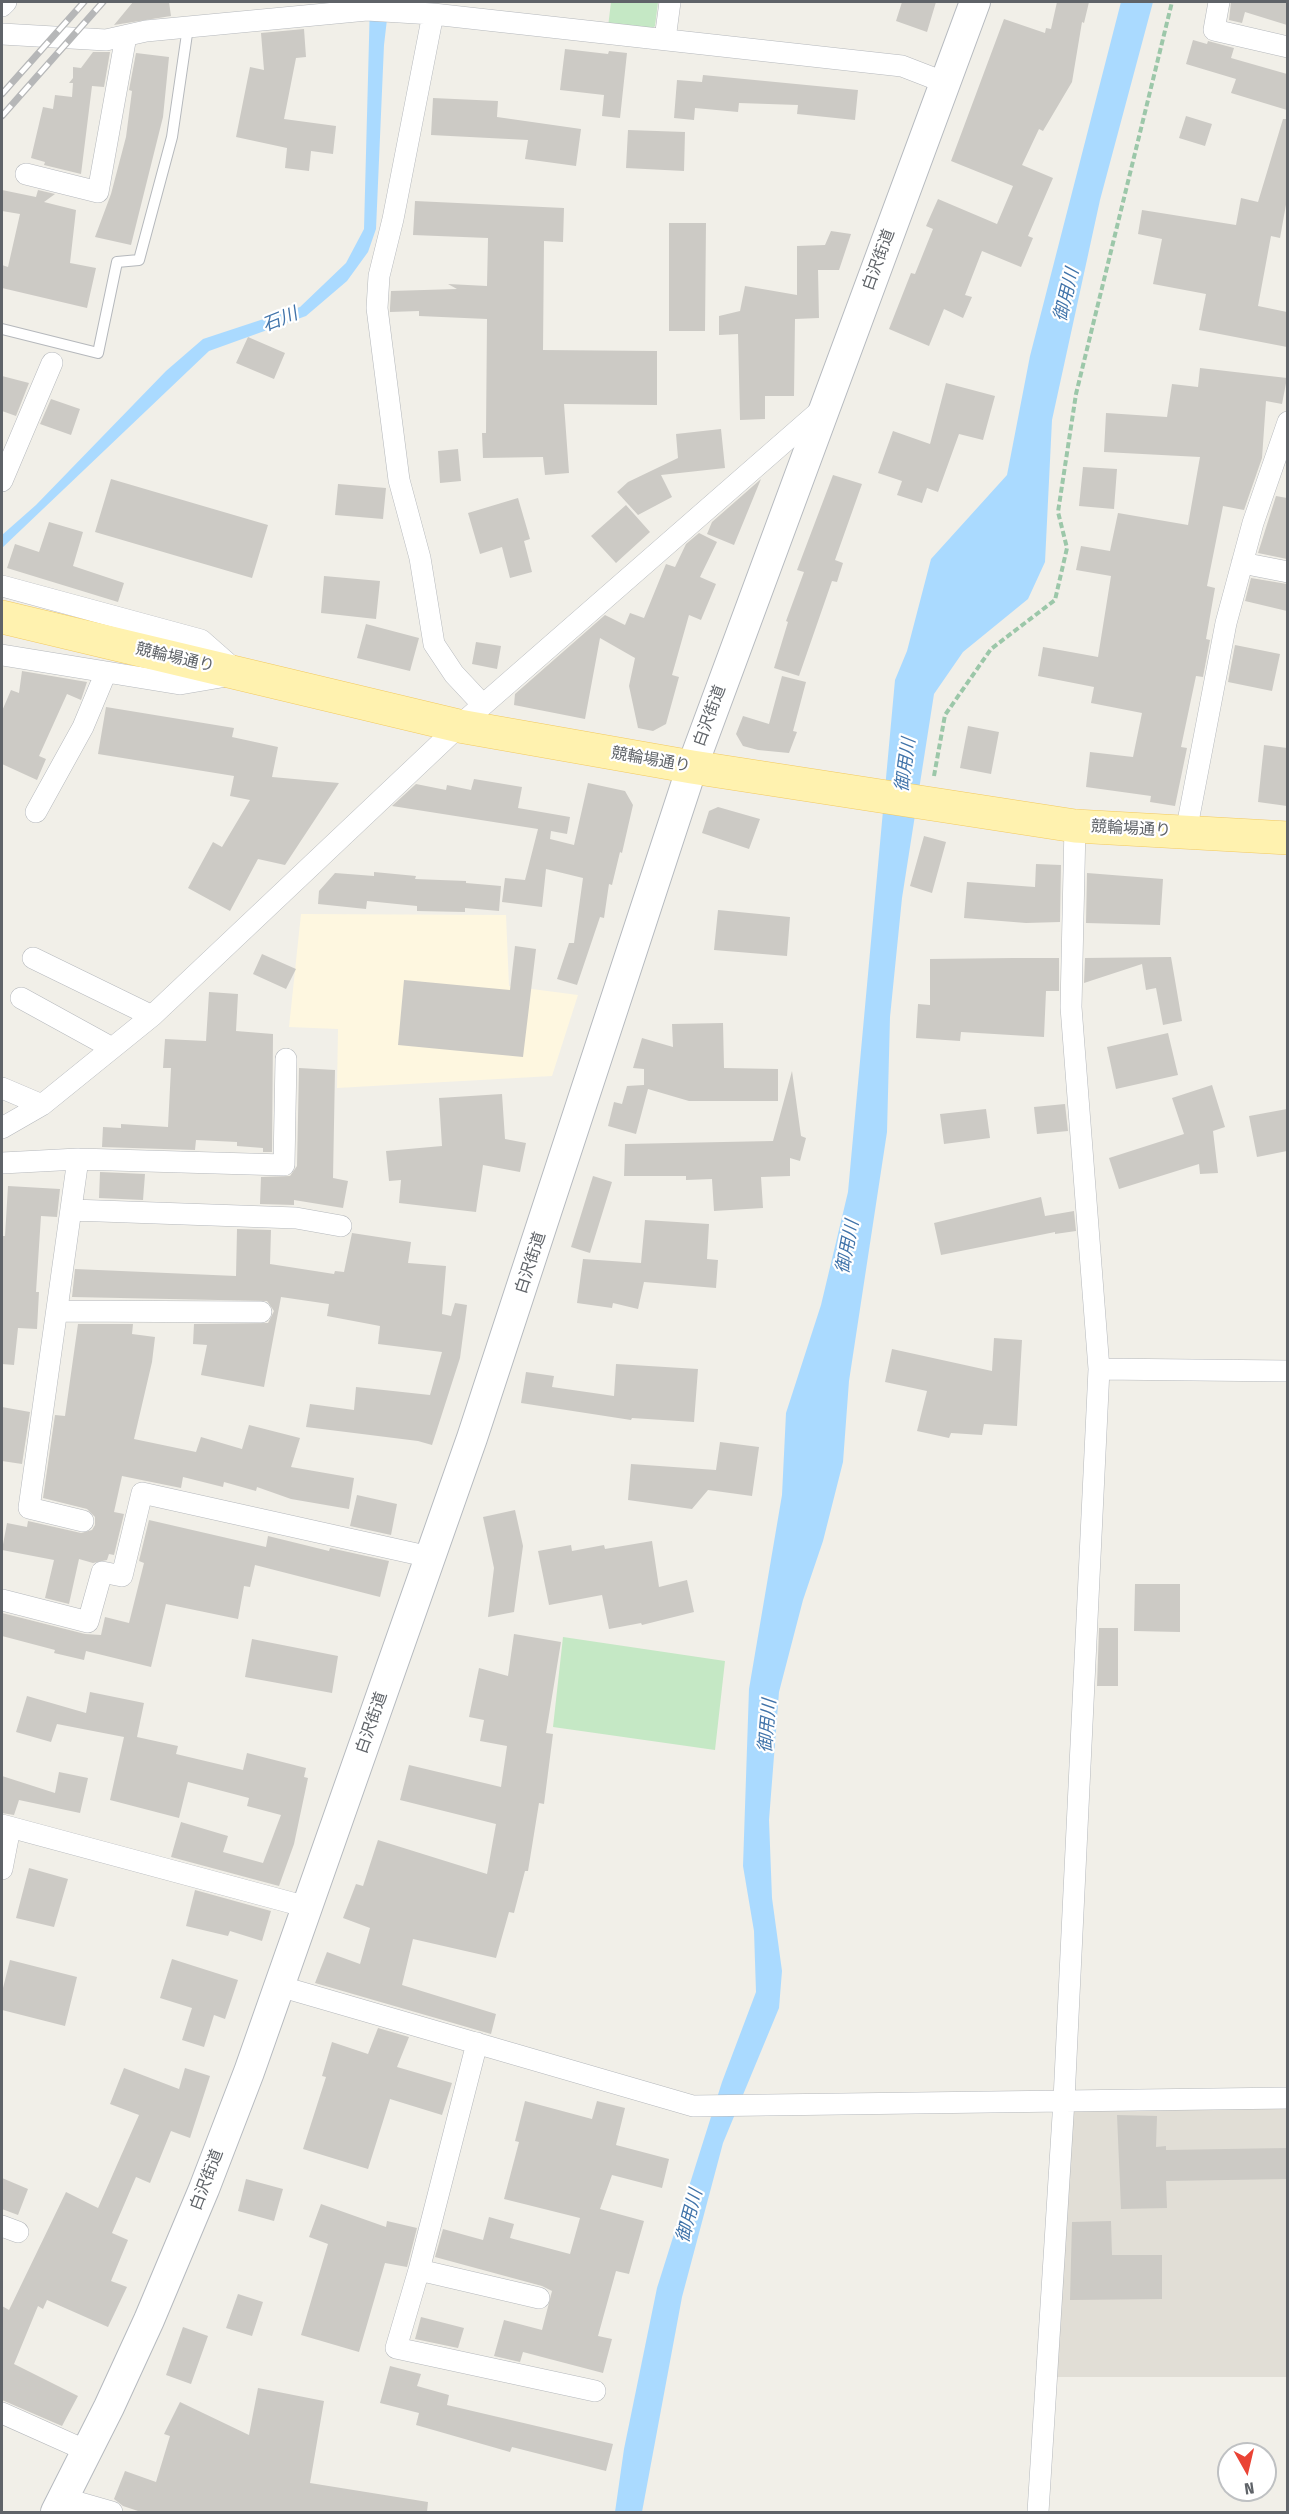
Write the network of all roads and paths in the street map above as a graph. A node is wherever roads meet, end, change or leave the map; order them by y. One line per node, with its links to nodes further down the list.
1 (6, 2): 6 (street)
2 (670, 2): 12 (street)
3 (975, 2): 14 (main road, 白沢街道)
4 (1172, 2): 30 (path)
5 (1219, 2): 13 (street)
6 (2, 6)
7 (402, 7): 8 (street); 9 (street)
8 (433, 14): 12 (street); 28 (street)
9 (188, 27): 11 (street); 16 (lane)
10 (2, 34): 11 (street)
11 (126, 36): 15 (street)
12 (665, 39): 14 (street)
13 (1287, 48)
14 (946, 82): 18 (main road, 白沢街道)
15 (26, 174)
16 (2, 329)
17 (52, 363): 20 (street)
18 (825, 406): 28 (street); 29 (main road, 白沢街道)
19 (1287, 424): 21 (street)
20 (2, 481)
21 (1242, 563): 22 (street); 33 (street)
22 (1287, 572)
23 (2, 586): 27 (street)
24 (12, 620): 27 (main road, 競輪場通り)
25 (2, 655): 26 (street)
26 (106, 672): 27 (street); 31 (street)
27 (239, 674): 28 (main road, 競輪場通り)
28 (471, 716): 29 (main road, 競輪場通り); 37 (street)
29 (692, 767): 30 (main road, 競輪場通り); 52 (main road, 白沢街道)
30 (929, 804): 32 (main road, 競輪場通り)
31 (36, 812)
32 (1075, 826): 33 (main road, 競輪場通り); 49 (street)
33 (1186, 832): 34 (main road, 競輪場通り)
34 (1287, 838)
35 (33, 958): 37 (street)
36 (21, 998): 38 (street)
37 (152, 1016): 38 (street)
38 (112, 1048): 41 (street)
39 (286, 1059): 43 (street)
40 (2, 1088): 41 (street)
41 (42, 1105): 42 (street)
42 (2, 1128)
43 (78, 1159): 44 (street); 45 (street)
44 (2, 1163)
45 (72, 1210): 46 (street); 47 (street)
46 (341, 1226)
47 (58, 1311): 48 (street); 51 (street)
48 (261, 1312)
49 (1099, 1369): 50 (street); 60 (street)
50 (1287, 1371)
51 (82, 1521)
52 (430, 1557): 53 (street); 56 (main road, 白沢街道)
53 (2, 1600)
54 (6, 1827): 55 (street); 56 (street)
55 (2, 1869)
56 (307, 1907): 57 (main road, 白沢街道)
57 (279, 1986): 58 (street); 65 (main road, 白沢街道)
58 (477, 2043): 60 (street); 61 (street)
59 (1287, 2098): 60 (street)
60 (1064, 2100): 68 (street)
61 (419, 2270): 62 (street); 63 (street)
62 (539, 2298)
63 (595, 2391)
64 (2, 2413): 65 (street)
65 (87, 2451): 66 (main road, 白沢街道)
66 (60, 2505): 67 (street)
67 (112, 2512)
68 (1038, 2512)

